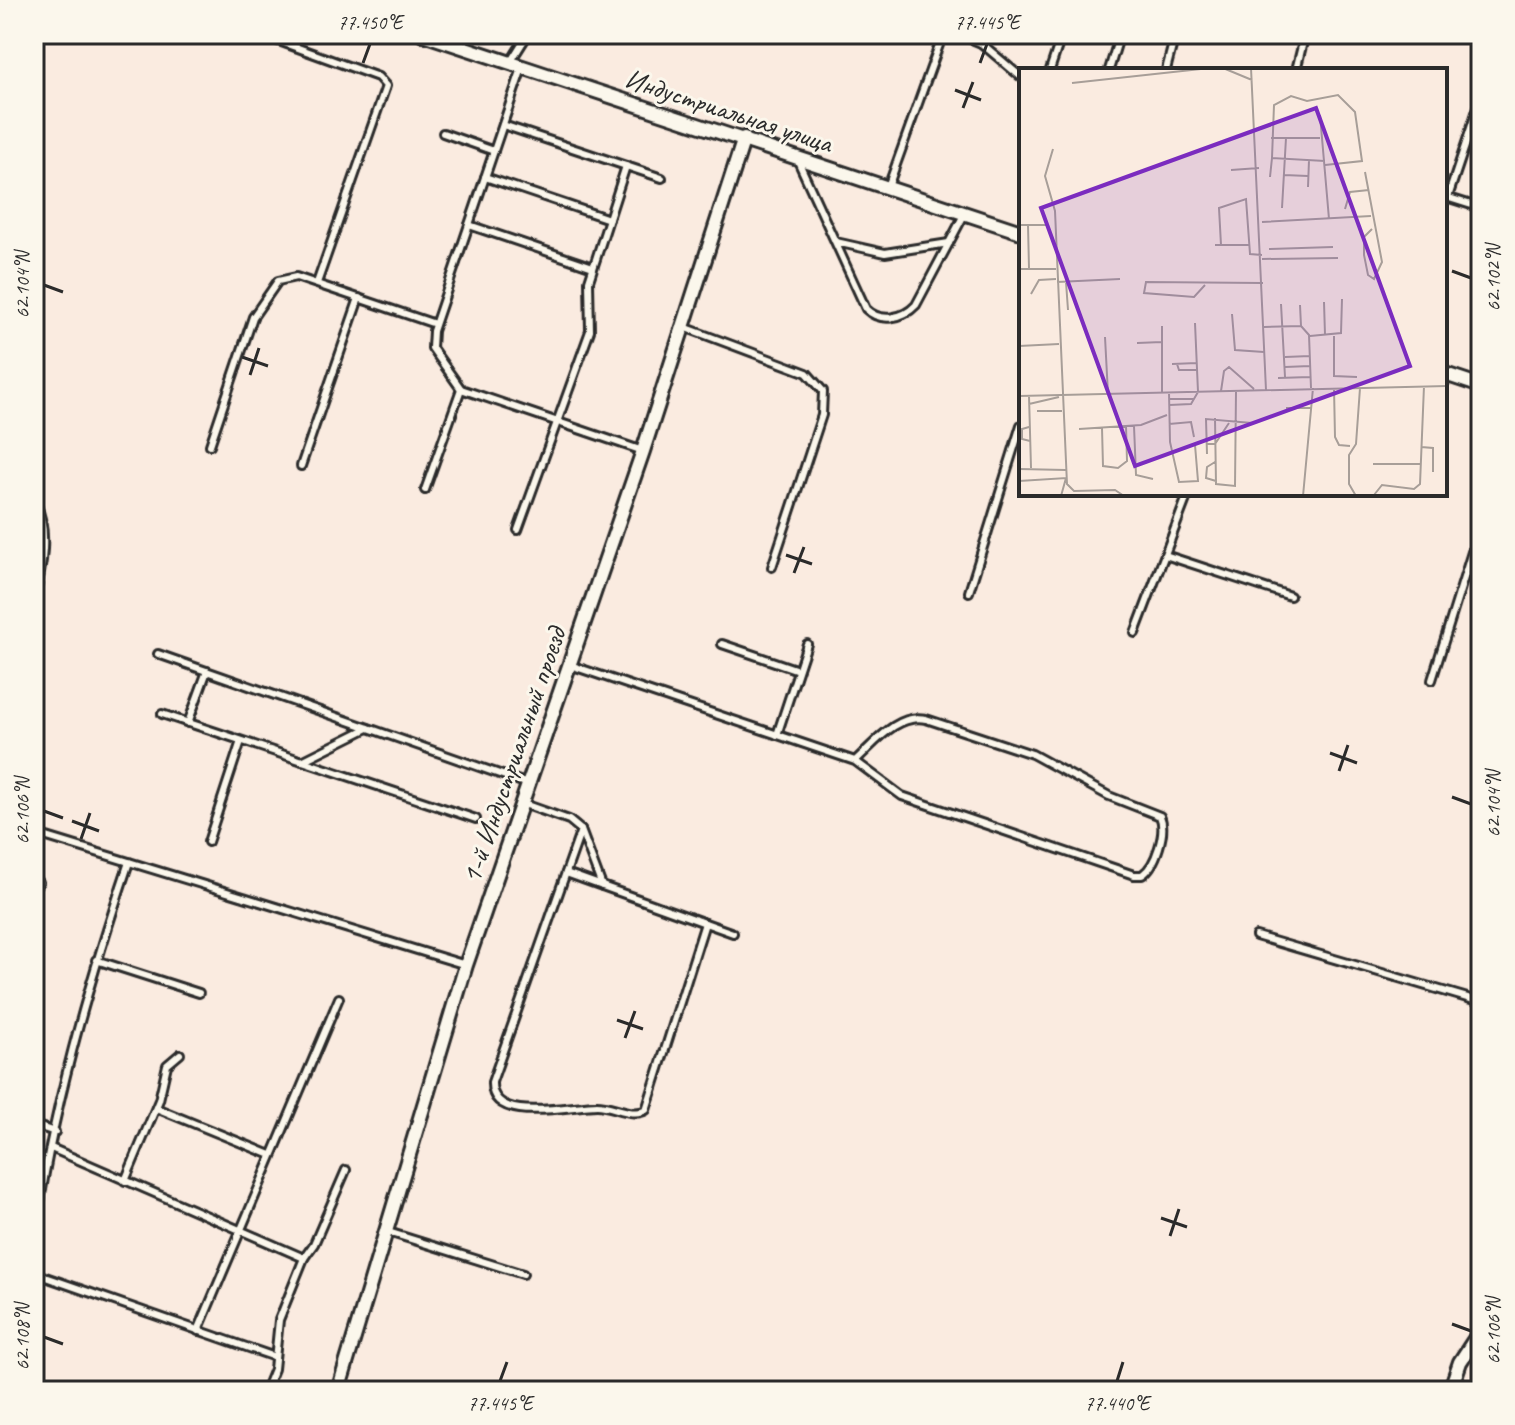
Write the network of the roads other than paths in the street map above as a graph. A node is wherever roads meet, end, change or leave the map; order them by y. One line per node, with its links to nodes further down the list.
1 (423, 34): 12 (street, Индустриальная улица)
2 (528, 34): 12 (lane)
3 (943, 34): 27 (lane)
4 (959, 34): 11 (lane)
5 (992, 34): 11 (lane)
6 (1062, 34): 13 (lane)
7 (1120, 34): 14 (lane)
8 (1305, 34): 16 (lane)
9 (1174, 39): 15 (lane)
10 (276, 40): 38 (lane)
11 (981, 43): 17 (lane)
12 (516, 66): 19 (lane); 21 (street, Индустриальная улица)
13 (1051, 68)
14 (1110, 68)
15 (1167, 68)
16 (1296, 68)
17 (1019, 75)
18 (1481, 98): 28 (lane)
19 (503, 125): 22 (lane); 24 (lane)
20 (443, 133): 22 (lane)
21 (744, 138): 23 (street, Индустриальная улица); 41 (street, 1-й Индустриальный проезд)
22 (494, 151): 25 (lane)
23 (796, 156): 27 (street, Индустриальная улица); 35 (lane)
24 (626, 166): 26 (lane); 32 (lane)
25 (485, 177): 32 (lane); 33 (lane)
26 (662, 178)
27 (888, 187): 31 (street, Индустриальная улица)
28 (1447, 194)
29 (1447, 197): 30 (lane)
30 (1481, 208)
31 (965, 213): 34 (street, Индустриальная улица); 36 (lane)
32 (609, 219): 37 (lane)
33 (469, 225): 37 (lane); 40 (lane)
34 (1019, 231)
35 (835, 241): 36 (lane); 36 (lane)
36 (949, 243)
37 (593, 267): 45 (lane)
38 (317, 283): 39 (lane); 47 (lane)
39 (359, 298): 40 (lane); 49 (lane)
40 (435, 324): 44 (lane)
41 (683, 327): 48 (street, 1-й Индустриальный проезд); 56 (lane)
42 (1447, 375): 43 (street)
43 (1481, 386)
44 (461, 389): 45 (lane); 50 (lane)
45 (557, 422): 48 (lane); 54 (lane)
46 (1019, 431): 57 (lane)
47 (210, 445)
48 (643, 451): 64 (street, 1-й Индустриальный проезд)
49 (301, 466)
50 (425, 490)
51 (1187, 496): 55 (lane)
52 (34, 499): 59 (lane)
53 (1481, 523): 67 (lane)
54 (518, 530)
55 (1165, 555): 58 (lane); 60 (lane)
56 (772, 567)
57 (969, 592)
58 (1290, 596)
59 (34, 601)
60 (1135, 633)
61 (722, 644): 65 (lane)
62 (807, 644): 65 (lane)
63 (158, 654): 66 (lane)
64 (570, 665): 71 (lane); 75 (street, 1-й Индустриальный проезд)
65 (798, 670): 71 (lane)
66 (207, 671): 69 (lane); 70 (lane)
67 (1432, 680)
68 (162, 714): 69 (lane)
69 (188, 723): 72 (lane)
70 (368, 728): 73 (lane); 75 (lane)
71 (777, 735): 74 (lane)
72 (241, 741): 73 (lane); 80 (lane)
73 (302, 761): 77 (lane)
74 (855, 761): 74 (lane)
75 (528, 784): 76 (street, 1-й Индустриальный проезд)
76 (521, 803): 78 (lane); 88 (street, 1-й Индустриальный проезд)
77 (476, 819)
78 (581, 830): 82 (lane); 83 (lane)
79 (34, 833): 81 (lane)
80 (208, 842)
81 (129, 862): 87 (lane); 88 (lane)
82 (566, 873): 83 (lane); 84 (lane)
83 (602, 886): 84 (lane)
84 (705, 923): 85 (lane)
85 (733, 933)
86 (1256, 936): 91 (lane)
87 (96, 960): 89 (lane); 95 (lane)
88 (466, 965): 100 (street, 1-й Индустриальный проезд)
89 (199, 993)
90 (339, 998): 97 (lane)
91 (1481, 1002)
92 (180, 1054): 93 (lane)
93 (156, 1108): 97 (lane); 99 (lane)
94 (34, 1125): 95 (lane)
95 (55, 1132): 96 (lane)
96 (51, 1148): 99 (lane); 102 (lane)
97 (271, 1155): 101 (lane)
98 (346, 1170): 103 (lane)
99 (125, 1181): 101 (lane)
100 (383, 1230): 105 (lane); 110 (street, 1-й Индустриальный проезд)
101 (238, 1231): 103 (lane); 107 (lane)
102 (34, 1242)
103 (304, 1258): 108 (lane)
104 (34, 1273): 107 (lane)
105 (523, 1274)
106 (1481, 1330): 111 (street)
107 (198, 1331): 108 (lane)
108 (275, 1357): 109 (lane)
109 (265, 1391)
110 (338, 1391)
111 (1450, 1391)

